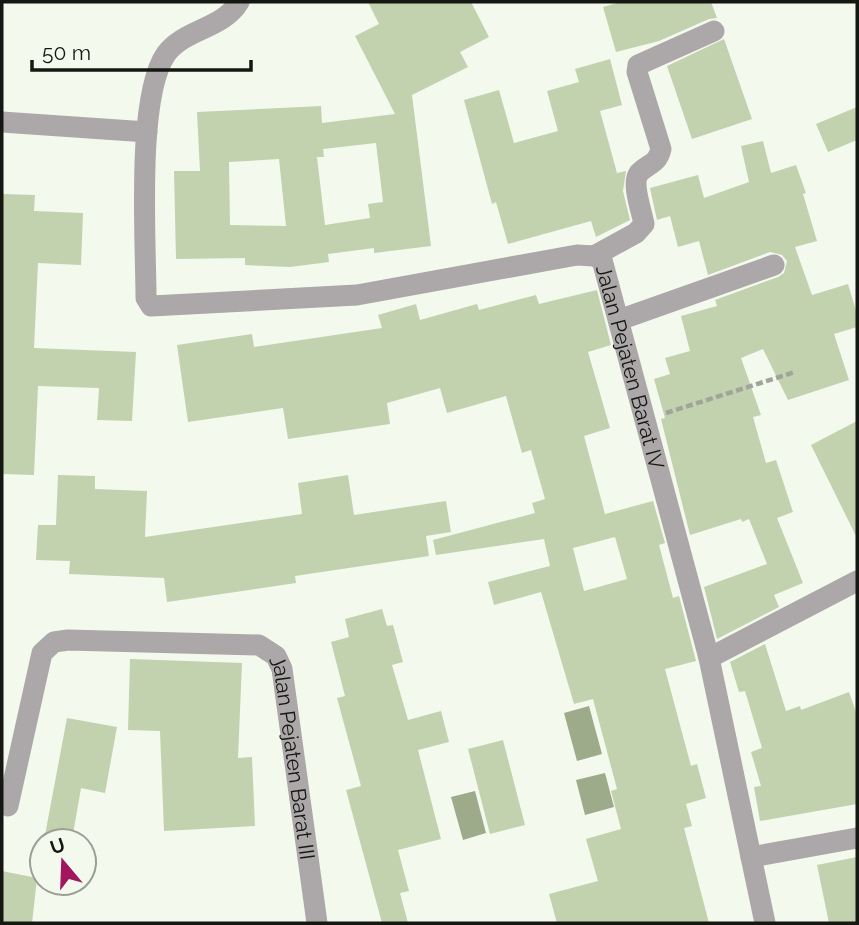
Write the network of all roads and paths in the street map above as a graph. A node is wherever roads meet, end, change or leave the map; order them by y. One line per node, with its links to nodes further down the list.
1 (239, 2): 4 (street)
2 (713, 30): 5 (street)
3 (2, 122): 4 (street)
4 (148, 132): 5 (street, Jalan Pejaten Barat IV)
5 (594, 256): 7 (street, Jalan Pejaten Barat IV)
6 (774, 265): 7 (street)
7 (619, 320): 9 (street, Jalan Pejaten Barat IV)
8 (795, 372): 9 (path)
9 (645, 419): 11 (street, Jalan Pejaten Barat IV)
10 (857, 582): 11 (street)
11 (709, 658): 14 (street, Jalan Pejaten Barat IV)
12 (8, 806): 15 (street, Jalan Pejaten Barat III)
13 (857, 838): 14 (street)
14 (751, 857): 16 (street, Jalan Pejaten Barat IV)
15 (317, 923)
16 (765, 923)

